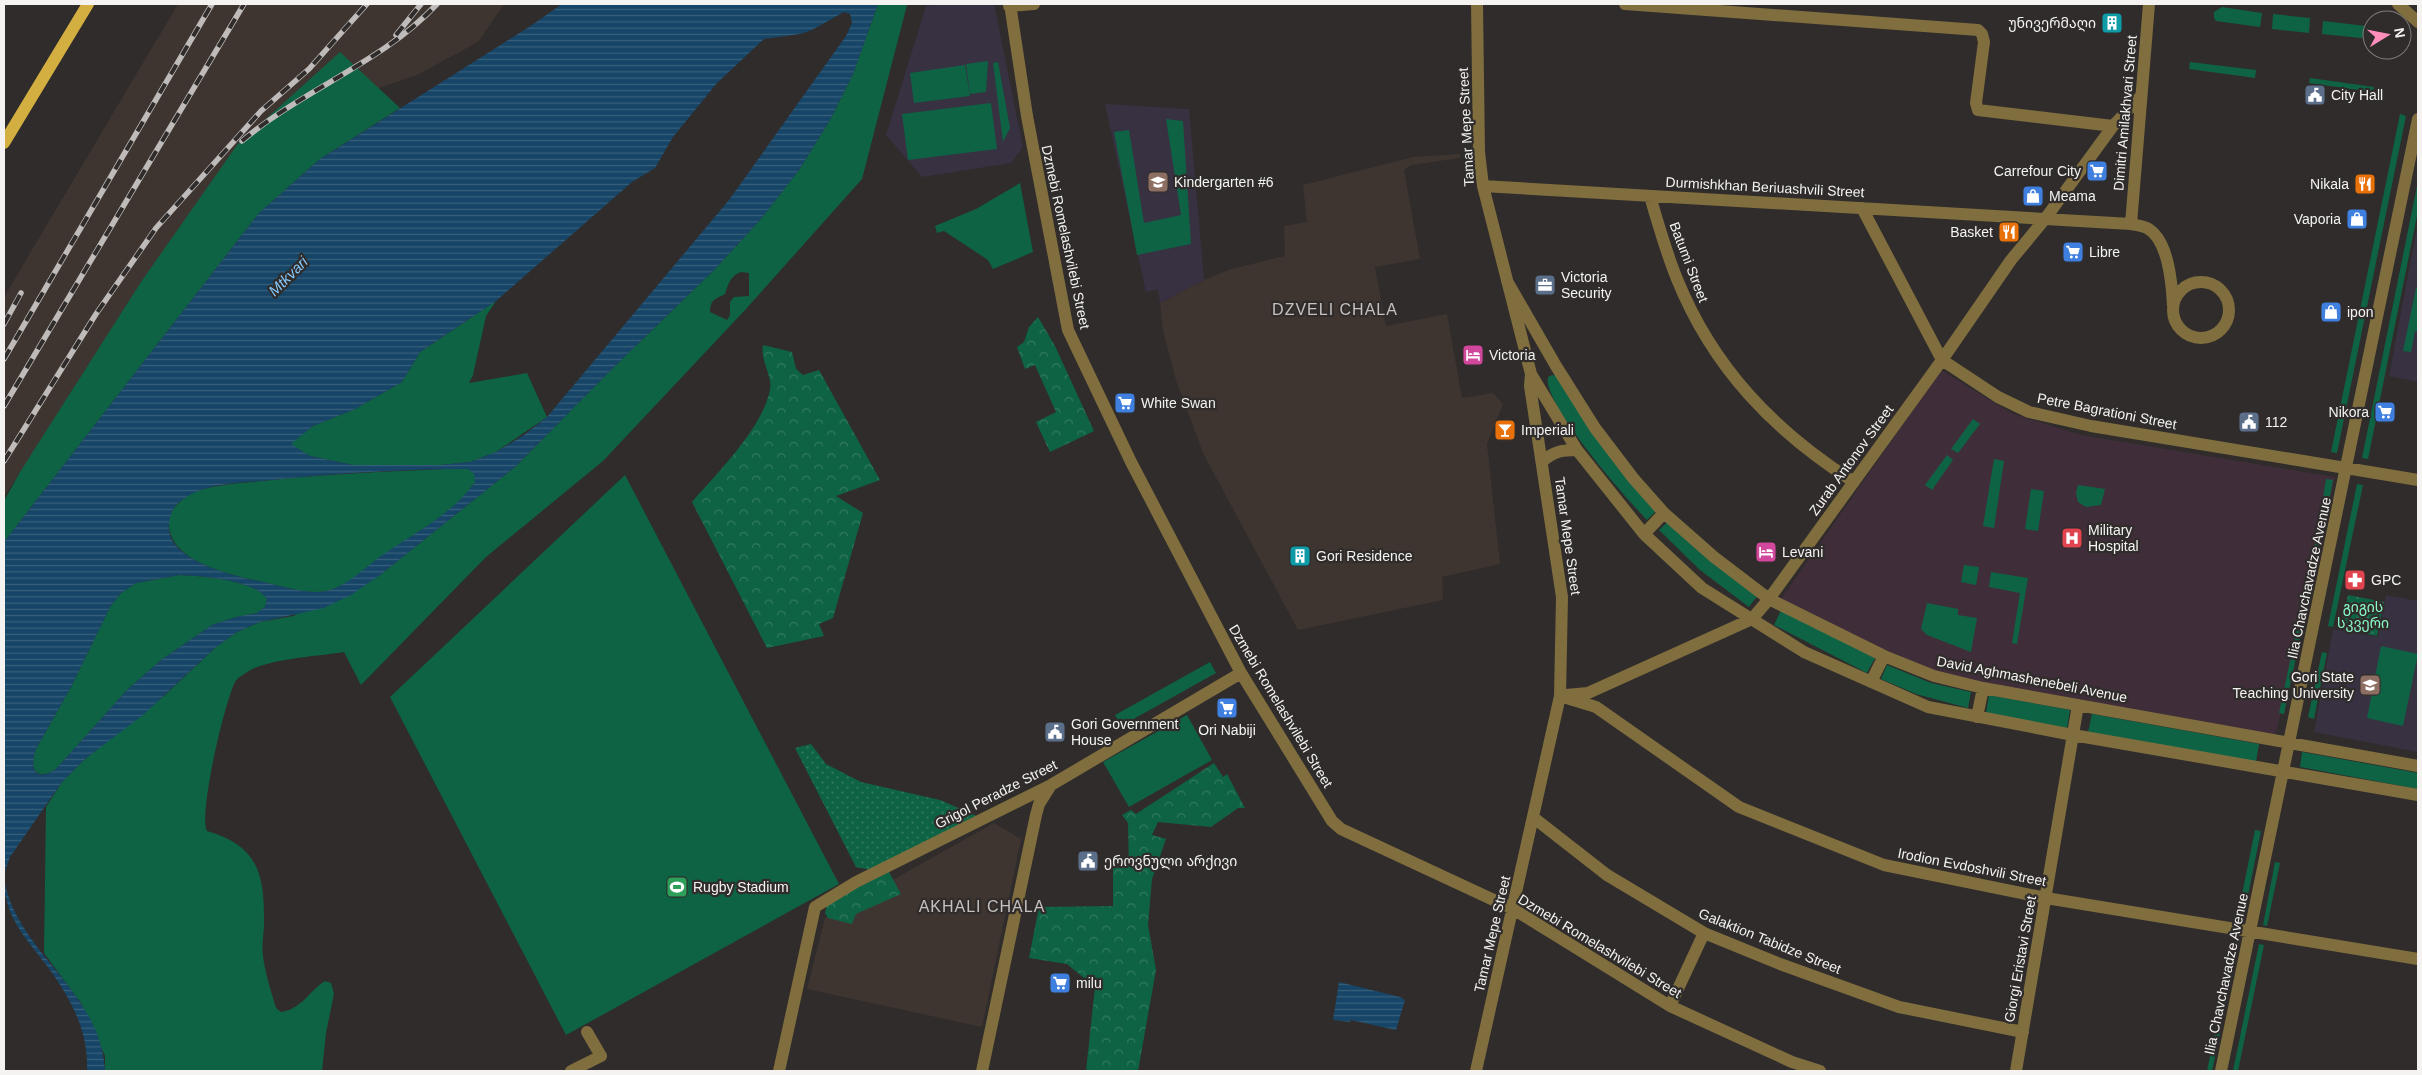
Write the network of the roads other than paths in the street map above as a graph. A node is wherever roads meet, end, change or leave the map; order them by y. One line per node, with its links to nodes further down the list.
1 (88, 4): 12 (main road)
2 (1034, 4): 7 (street)
3 (1476, 4): 13 (street, Tamar Mepe Street)
4 (1625, 4): 11 (street)
5 (2149, 4): 9 (street, Dimitri Amilakhvari Street)
6 (2398, 4): 8 (street)
7 (1009, 5): 35 (street, Dzmebi Romelashvilebi Street)
8 (2418, 22)
9 (2140, 97): 11 (street, Zurab Antonov Street); 17 (street, Dimitri Amilakhvari Street)
10 (2418, 119): 27 (street, Ilia Chavchavadze Avenue)
11 (2113, 126): 16 (street, Zurab Antonov Street)
12 (4, 143)
13 (1483, 186): 14 (street, Durmishkhan Beriuashvili Street); 19 (street, Tamar Mepe Street)
14 (1650, 196): 15 (street, Durmishkhan Beriuashvili Street); 29 (street, Batumi Street)
15 (1862, 208): 16 (street, Durmishkhan Beriuashvili Street); 22 (street, Petre Bagrationi Street)
16 (2045, 219): 17 (street); 22 (street, Zurab Antonov Street)
17 (2131, 224): 18 (street)
18 (2172, 275): 20 (street); 21 (street)
19 (1507, 281): 23 (street, David Aghmashenebeli Avenue); 24 (street, Tamar Mepe Street)
20 (2189, 284): 21 (street); 21 (street)
21 (2173, 306)
22 (1942, 360): 27 (street, Petre Bagrationi Street); 29 (street, Zurab Antonov Street)
23 (1556, 366): 24 (street); 30 (street, David Aghmashenebeli Avenue)
24 (1531, 374): 25 (street); 26 (street, Tamar Mepe Street)
25 (1577, 450): 26 (street); 31 (street)
26 (1543, 461): 38 (street, Tamar Mepe Street)
27 (2348, 468): 28 (street, Petre Bagrationi Street); 42 (street, Ilia Chavchavadze Avenue)
28 (2418, 480)
29 (1854, 482): 32 (street, Zurab Antonov Street)
30 (1664, 513): 31 (street); 32 (street, David Aghmashenebeli Avenue)
31 (1644, 534): 33 (street)
32 (1770, 599): 33 (street, Zurab Antonov Street); 34 (street, David Aghmashenebeli Avenue)
33 (1752, 619): 36 (street); 38 (street, Zurab Antonov Street)
34 (1884, 656): 36 (street); 37 (street, David Aghmashenebeli Avenue)
35 (1241, 673): 45 (street, Grigol Peradze Street); 51 (street, Dzmebi Romelashvilebi Street)
36 (1871, 682): 40 (street)
37 (1983, 688): 39 (street, David Aghmashenebeli Avenue); 40 (street)
38 (1560, 696): 49 (street, Tamar Mepe Street); 50 (street, Irodion Evdoshvili Street)
39 (2078, 705): 41 (street, Giorgi Eristavi Street); 42 (street, David Aghmashenebeli Avenue)
40 (1977, 717): 41 (street)
41 (2073, 735): 44 (street); 50 (street, Giorgi Eristavi Street)
42 (2288, 743): 43 (street, David Aghmashenebeli Avenue); 44 (street, Ilia Chavchavadze Avenue)
43 (2418, 766)
44 (2282, 771): 46 (street); 52 (street, Ilia Chavchavadze Avenue)
45 (1051, 785): 47 (street, Grigol Peradze Street); 48 (street)
46 (2418, 795)
47 (1012, 803): 48 (street); 59 (street, Grigol Peradze Street)
48 (1036, 815): 60 (street)
49 (1534, 818): 51 (street, Tamar Mepe Street); 53 (street, Galaktion Tabidze Street)
50 (2046, 898): 52 (street, Irodion Evdoshvili Street); 57 (street, Giorgi Eristavi Street)
51 (1513, 910): 55 (street, Dzmebi Romelashvilebi Street); 61 (street, Tamar Mepe Street)
52 (2250, 930): 54 (street, Irodion Evdoshvili Street); 64 (street, Ilia Chavchavadze Avenue)
53 (1704, 934): 55 (street); 57 (street, Galaktion Tabidze Street)
54 (2418, 959)
55 (1670, 1006): 62 (street, Dzmebi Romelashvilebi Street)
56 (587, 1032): 58 (street)
57 (2023, 1032): 63 (street, Giorgi Eristavi Street)
58 (571, 1071)
59 (779, 1071)
60 (982, 1071)
61 (1476, 1071)
62 (1820, 1071)
63 (2016, 1071)
64 (2221, 1071)

